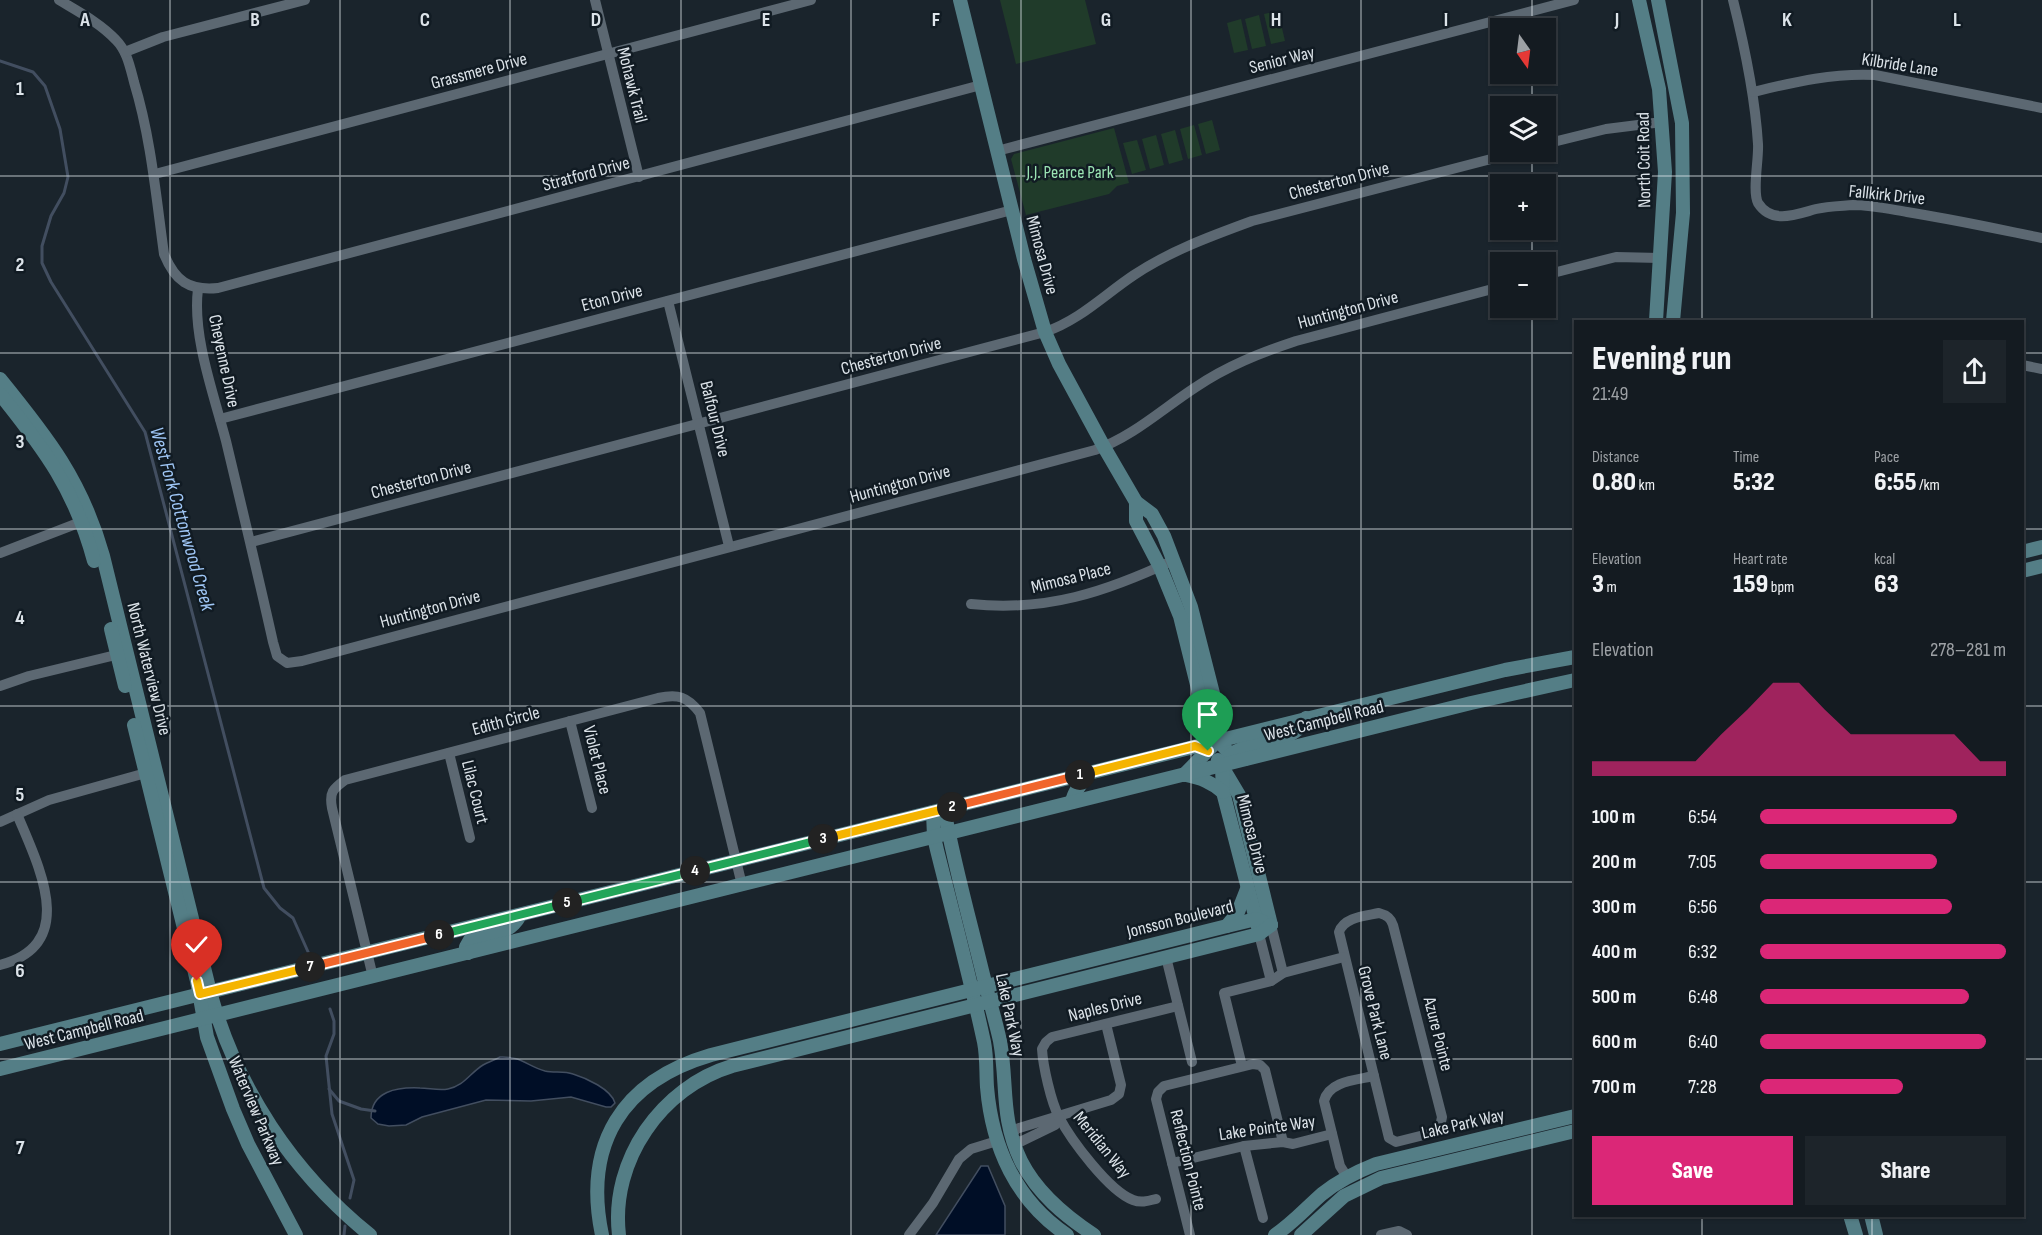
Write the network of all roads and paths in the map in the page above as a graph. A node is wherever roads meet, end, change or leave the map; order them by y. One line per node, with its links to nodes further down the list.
1 (59, 0): 10 (street)
2 (305, 0): 10 (street)
3 (595, 0): 11 (street, Mohawk Trail)
4 (811, 0): 11 (street, Grassmere Drive)
5 (960, 0): 12 (street, Mimosa Drive)
6 (1574, 0): 17 (street, Senior Way)
7 (1639, 0): 15 (street, North Coit Road)
8 (1658, 0): 29 (street, North Coit Road)
9 (1733, 0): 13 (street, Fallkirk Drive)
10 (125, 52): 19 (street)
11 (607, 54): 19 (street, Grassmere Drive); 20 (street, Mohawk Trail)
12 (981, 86): 17 (street, Mimosa Drive); 20 (street, Stratford Drive)
13 (1753, 92): 14 (street, Kilbride Lane); 22 (street, Fallkirk Drive)
14 (2042, 108)
15 (1662, 122): 16 (street); 23 (street, North Coit Road)
16 (1556, 141)
17 (997, 151): 21 (street, Mimosa Drive)
18 (1490, 159): 30 (street, Chesterton Drive)
19 (154, 174): 25 (street)
20 (639, 177): 25 (street, Stratford Drive)
21 (1012, 210): 27 (street, Eton Drive); 30 (street, Mimosa Drive)
22 (2042, 238)
23 (1660, 258): 24 (street); 28 (street, North Coit Road)
24 (1556, 272)
25 (198, 289): 35 (street, Cheyenne Drive)
26 (1490, 290): 37 (street, Huntington Drive)
27 (668, 301): 35 (street, Eton Drive); 36 (street, Balfour Drive)
28 (1656, 320)
29 (1673, 320)
30 (1045, 332): 36 (street, Chesterton Drive); 37 (street, Mimosa Drive)
31 (2024, 365): 32 (street)
32 (2042, 369)
33 (0, 379): 34 (street, North Waterview Drive)
34 (5, 400): 39 (street, North Waterview Drive)
35 (220, 419): 40 (street, Cheyenne Drive)
36 (699, 424): 40 (street, Chesterton Drive); 41 (street, Balfour Drive)
37 (1104, 447): 38 (street, Mimosa Drive); 41 (street, Huntington Drive)
38 (1136, 502): 45 (street, Mimosa Drive); 47 (street, Mimosa Drive)
39 (86, 520): 44 (street); 52 (street, North Waterview Drive)
40 (251, 542): 54 (street, Cheyenne Drive)
41 (729, 546): 54 (street, Huntington Drive)
42 (2042, 547): 43 (street)
43 (2024, 552)
44 (0, 553)
45 (1174, 560): 47 (street, Mimosa Place); 50 (street, Mimosa Drive)
46 (2042, 566): 48 (street)
47 (1160, 567): 49 (street, Mimosa Place); 51 (street, Mimosa Drive)
48 (2024, 570)
49 (971, 604)
50 (1198, 631): 51 (street); 61 (street, Mimosa Drive)
51 (1187, 642): 61 (street, Mimosa Drive)
52 (121, 653): 57 (street); 65 (street, North Waterview Drive)
53 (1574, 657): 55 (street, West Campbell Road)
54 (287, 663)
55 (1463, 680): 58 (street); 59 (street, West Campbell Road)
56 (1574, 680): 58 (street, West Campbell Road)
57 (0, 686)
58 (1471, 703): 63 (street, West Campbell Road)
59 (1306, 718): 61 (street, West Campbell Road); 64 (street, West Campbell Road)
60 (570, 721): 62 (street, Edith Circle); 72 (street, Violet Place); 82 (street, Edith Circle)
61 (1207, 746): 64 (street); 66 (street, West Campbell Road); 67 (street)
62 (449, 753): 79 (street, Lilac Court); 90 (street, Edith Circle)
63 (1247, 759): 64 (street); 70 (street)
64 (1226, 760): 67 (street, West Campbell Road); 69 (street, Mimosa Drive); 70 (street, Mimosa Drive)
65 (151, 772): 75 (street); 102 (street, North Waterview Drive)
66 (1089, 773): 68 (street, West Campbell Road); 71 (street)
67 (1184, 775): 69 (street); 71 (street, West Campbell Road)
68 (1059, 781): 73 (street); 74 (street, West Campbell Road)
69 (1223, 792): 80 (street, Mimosa Drive)
70 (1239, 795): 81 (street, Mimosa Drive)
71 (1072, 802): 73 (street, West Campbell Road)
72 (592, 808)
73 (1046, 809): 77 (street, West Campbell Road)
74 (939, 811): 77 (street, Lake Park Way); 78 (street, Lake Park Way); 82 (street, West Campbell Road)
75 (17, 814): 76 (street); 95 (street)
76 (0, 822)
77 (949, 834): 78 (street, West Campbell Road); 100 (street, Lake Park Way)
78 (934, 837): 83 (street, West Campbell Road); 101 (street, Lake Park Way)
79 (470, 838)
80 (1238, 852): 81 (street); 84 (street, Mimosa Drive)
81 (1253, 852): 87 (street, Mimosa Drive)
82 (736, 861): 83 (street, Edith Circle); 85 (street, West Campbell Road)
83 (742, 885): 91 (street, West Campbell Road)
84 (1248, 888): 86 (street, Mimosa Drive); 88 (street)
85 (520, 915): 90 (street, West Campbell Road); 91 (street)
86 (1256, 919): 87 (street, Jonsson Boulevard); 88 (street, Jonsson Boulevard); 89 (street, Mimosa Drive)
87 (1271, 925): 89 (street, Jonsson Boulevard); 97 (street)
88 (1227, 926): 92 (street, Jonsson Boulevard)
89 (1259, 934): 93 (street, Jonsson Boulevard); 99 (street)
90 (367, 953): 98 (street, Edith Circle); 102 (street, West Campbell Road)
91 (468, 953): 98 (street, West Campbell Road)
92 (1116, 954): 96 (street); 100 (street, Jonsson Boulevard)
93 (1166, 957): 96 (street, Jonsson Boulevard); 106 (street)
94 (1344, 957): 97 (street); 117 (street, Grove Park Lane); 117 (street, Azure Pointe)
95 (0, 964)
96 (1120, 969): 103 (street, Jonsson Boulevard)
97 (1283, 973): 99 (street)
98 (373, 977): 107 (street, West Campbell Road)
99 (1271, 981): 114 (street)
100 (986, 986): 101 (street, Jonsson Boulevard); 104 (street, Lake Park Way)
101 (971, 990): 105 (street, Lake Park Way); 112 (street, Jonsson Boulevard)
102 (205, 993): 107 (street, Waterview Parkway); 110 (street, West Campbell Road)
103 (1016, 995): 104 (street, Jonsson Boulevard); 109 (street)
104 (990, 1002): 105 (street, Jonsson Boulevard); 109 (street, Lake Park Way)
105 (975, 1005): 116 (street, Jonsson Boulevard); 123 (street, Lake Park Way)
106 (1178, 1006): 108 (street, Naples Drive); 113 (street)
107 (210, 1017): 115 (street, West Campbell Road); 133 (street, Waterview Parkway); 134 (street, Waterview Parkway)
108 (1106, 1024): 111 (street, Naples Drive); 118 (street)
109 (997, 1027): 122 (street, Lake Park Way)
110 (0, 1044)
111 (1043, 1045): 118 (street, Meridian Way)
112 (711, 1055): 116 (street); 135 (street, Jonsson Boulevard)
113 (1192, 1062)
114 (1242, 1066): 124 (street); 126 (street, Reflection Pointe)
115 (0, 1069)
116 (715, 1071): 136 (street, Jonsson Boulevard)
117 (1374, 1076): 121 (street)
118 (1059, 1116): 122 (street); 128 (street, Meridian Way)
119 (1574, 1116): 127 (street, Lake Park Way)
120 (1574, 1131): 142 (street, Lake Park Way)
121 (1332, 1134): 124 (street, Lake Pointe Way); 127 (street)
122 (1011, 1137): 123 (street); 139 (street, Lake Park Way)
123 (997, 1141): 137 (street); 138 (street, Lake Park Way)
124 (1283, 1142): 125 (street, Lake Pointe Way)
125 (1244, 1146): 126 (street, Lake Pointe Way); 131 (street)
126 (1172, 1163): 140 (street, Reflection Pointe)
127 (1347, 1177): 141 (street, Lake Park Way)
128 (1156, 1199)
129 (1852, 1217): 144 (street)
130 (1872, 1217): 145 (street)
131 (1263, 1218)
132 (1407, 1234): 143 (street)
133 (296, 1235)
134 (370, 1235)
135 (602, 1235)
136 (619, 1235)
137 (909, 1235)
138 (1067, 1235)
139 (1094, 1235)
140 (1190, 1235)
141 (1275, 1235)
142 (1301, 1235)
143 (1381, 1235)
144 (1856, 1235)
145 (1876, 1235)

